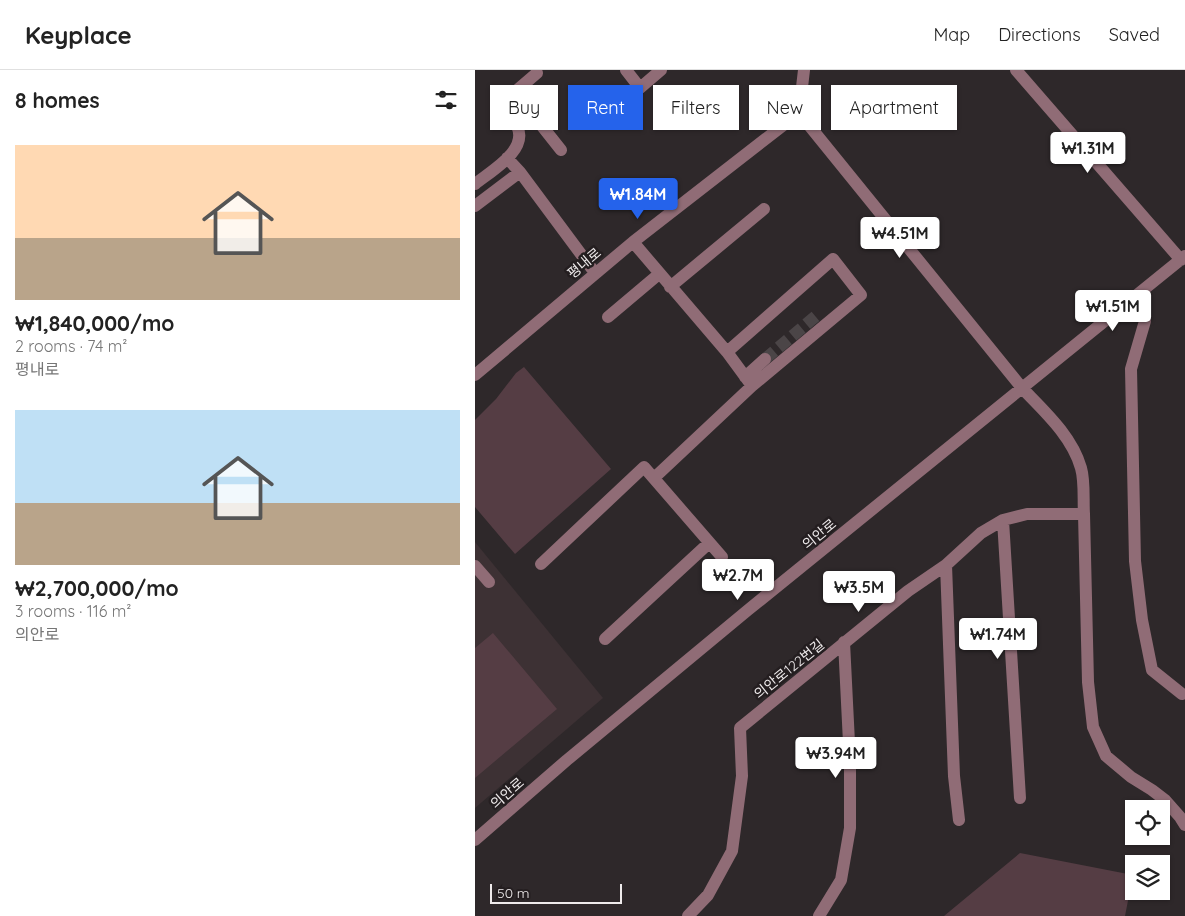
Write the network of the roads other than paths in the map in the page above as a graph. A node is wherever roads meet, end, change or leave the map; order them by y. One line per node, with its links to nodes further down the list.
1 (626, 70): 2 (street)
2 (661, 70)
3 (804, 70): 7 (street)
4 (1016, 70): 19 (street)
5 (537, 74): 6 (street)
6 (524, 85)
7 (802, 85)
8 (519, 130): 13 (street)
9 (545, 130): 12 (street)
10 (777, 130): 18 (street, 평내로)
11 (813, 130): 29 (street)
12 (561, 150)
13 (507, 158): 14 (street); 15 (street)
14 (520, 172): 16 (street); 20 (street)
15 (475, 184)
16 (475, 206)
17 (764, 209): 22 (street)
18 (633, 242): 20 (street, 평내로); 21 (street)
19 (1183, 258): 23 (street, 의안로)
20 (595, 273): 27 (street, 평내로)
21 (659, 274): 22 (street); 24 (street)
22 (670, 287): 25 (street)
23 (1129, 302): 29 (street, 의안로); 41 (street)
24 (608, 317)
25 (727, 352): 28 (street); 28 (street)
26 (765, 359): 28 (street)
27 (475, 375)
28 (749, 381): 30 (street)
29 (1022, 388): 31 (street); 45 (street, 의안로)
30 (654, 478): 33 (street); 35 (street)
31 (1084, 514): 32 (street, 의안로122번길); 44 (street)
32 (1003, 520): 36 (street, 의안로122번길); 42 (street)
33 (709, 543): 34 (street); 39 (street)
34 (722, 557)
35 (541, 564)
36 (946, 565): 40 (street, 의안로122번길); 43 (street)
37 (475, 566): 38 (street)
38 (489, 582)
39 (605, 639)
40 (844, 642): 46 (street, 의안로122번길); 47 (street)
41 (1182, 694)
42 (1020, 798)
43 (959, 820)
44 (1185, 826)
45 (475, 840)
46 (687, 916)
47 (819, 916)

